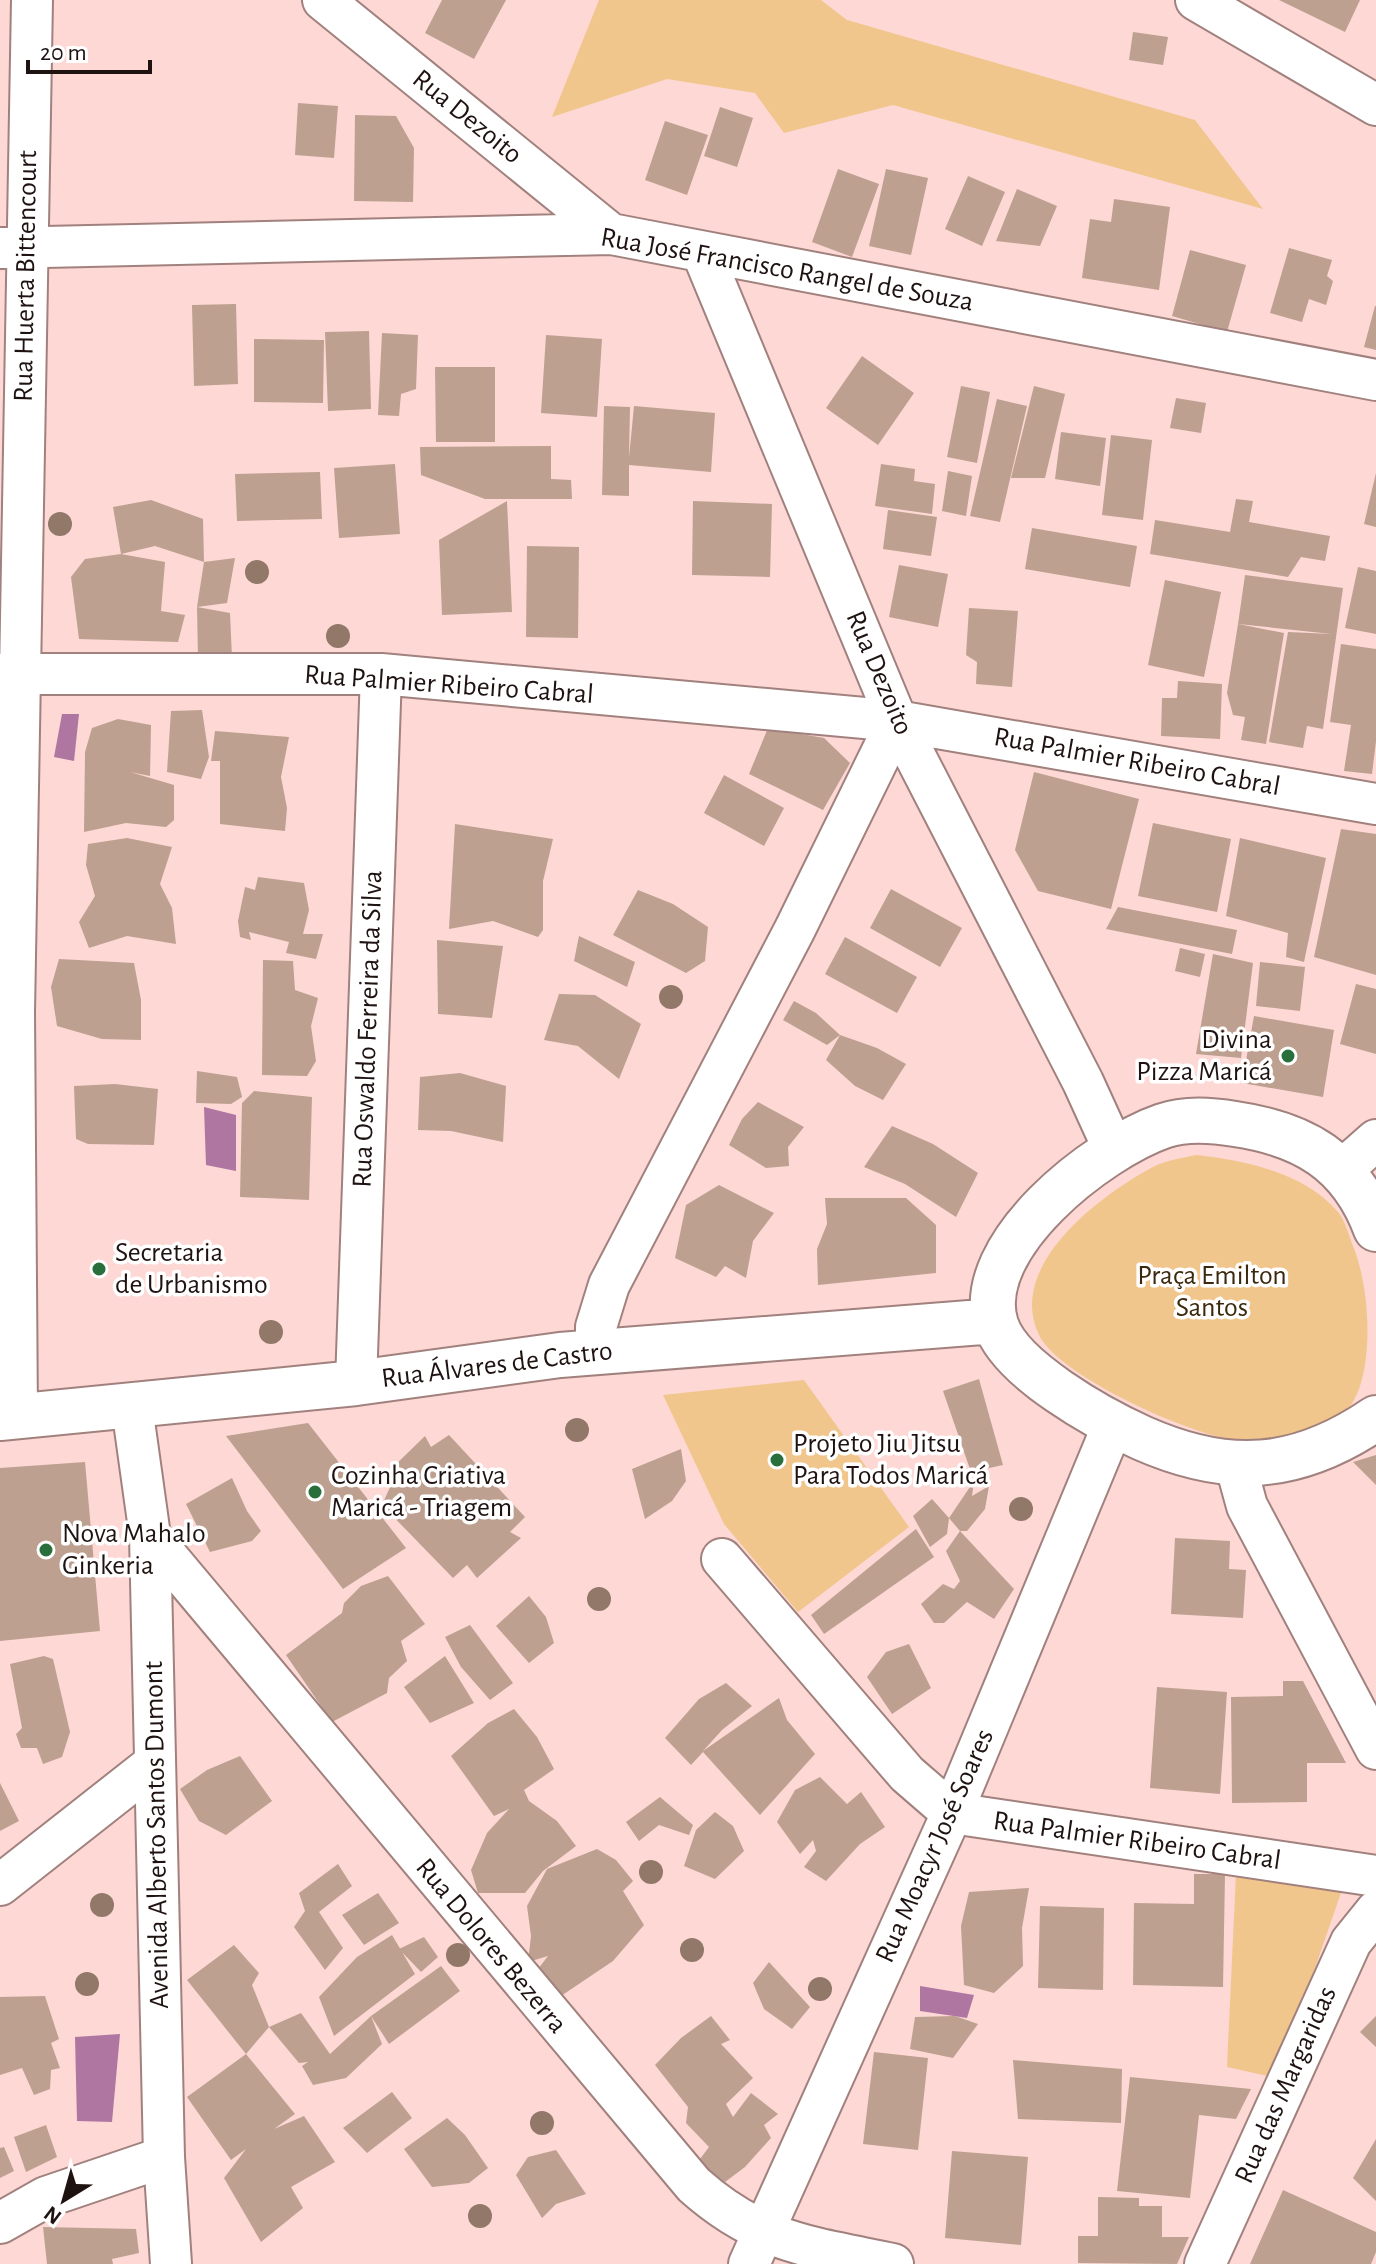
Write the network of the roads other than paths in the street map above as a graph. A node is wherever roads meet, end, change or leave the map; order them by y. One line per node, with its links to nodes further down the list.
1 (32, 0): 6 (street, Rua Huerta Bittencourt)
2 (323, 0): 5 (street, Rua Dezoito)
3 (1196, 0): 4 (street)
4 (1376, 105)
5 (611, 234): 6 (street, Rua José Francisco Rangel de Souza); 7 (street, Rua José Francisco Rangel de Souza)
6 (13, 249): 9 (street, Rua Huerta Bittencourt)
7 (702, 252): 8 (street, Rua José Francisco Rangel de Souza); 11 (street, Rua Dezoito)
8 (1376, 380)
9 (10, 674): 10 (street, Rua Palmier Ribeiro Cabral); 23 (street, Rua Huerta Bittencourt)
10 (381, 674): 11 (street, Rua Palmier Ribeiro Cabral); 21 (street, Rua Oswaldo Ferreira da Silva)
11 (897, 721): 12 (street, Rua Palmier Ribeiro Cabral); 13 (street, Rua Dezoito); 20 (street)
12 (1376, 804)
13 (1083, 1082): 14 (street); 16 (street, Rua Dezoito)
14 (1165, 1125): 16 (street); 17 (street)
15 (1376, 1140): 17 (street)
16 (1114, 1150): 19 (street)
17 (1342, 1170): 18 (street)
18 (1376, 1229)
19 (995, 1321): 20 (street, Rua Álvares de Castro); 25 (street)
20 (596, 1352): 21 (street, Rua Álvares de Castro)
21 (356, 1383): 22 (street, Rua Álvares de Castro)
22 (132, 1407): 23 (street, Rua Álvares de Castro); 27 (street, Avenida Alberto Santos Dumont)
23 (9, 1417)
24 (1376, 1418): 26 (street)
25 (1113, 1425): 26 (street); 33 (street, Rua Moacyr José Soares)
26 (1236, 1466): 31 (street)
27 (150, 1536): 29 (street, Rua Dolores Bezerra); 30 (street, Avenida Alberto Santos Dumont)
28 (722, 1559): 33 (street)
29 (212, 1611): 30 (street); 39 (street, Rua Dolores Bezerra)
30 (152, 1624): 32 (street, Avenida Alberto Santos Dumont)
31 (1376, 1749)
32 (155, 1763): 35 (street); 37 (street, Avenida Alberto Santos Dumont)
33 (952, 1813): 34 (street, Rua Palmier Ribeiro Cabral); 39 (street, Rua Moacyr José Soares)
34 (1376, 1876)
35 (0, 1885)
36 (1376, 1911): 42 (street, Rua das Margaridas)
37 (164, 2157): 38 (street); 40 (street, Avenida Alberto Santos Dumont)
38 (0, 2223)
39 (756, 2249): 41 (street, Rua Dolores Bezerra)
40 (171, 2264)
41 (893, 2264)
42 (1205, 2264)

